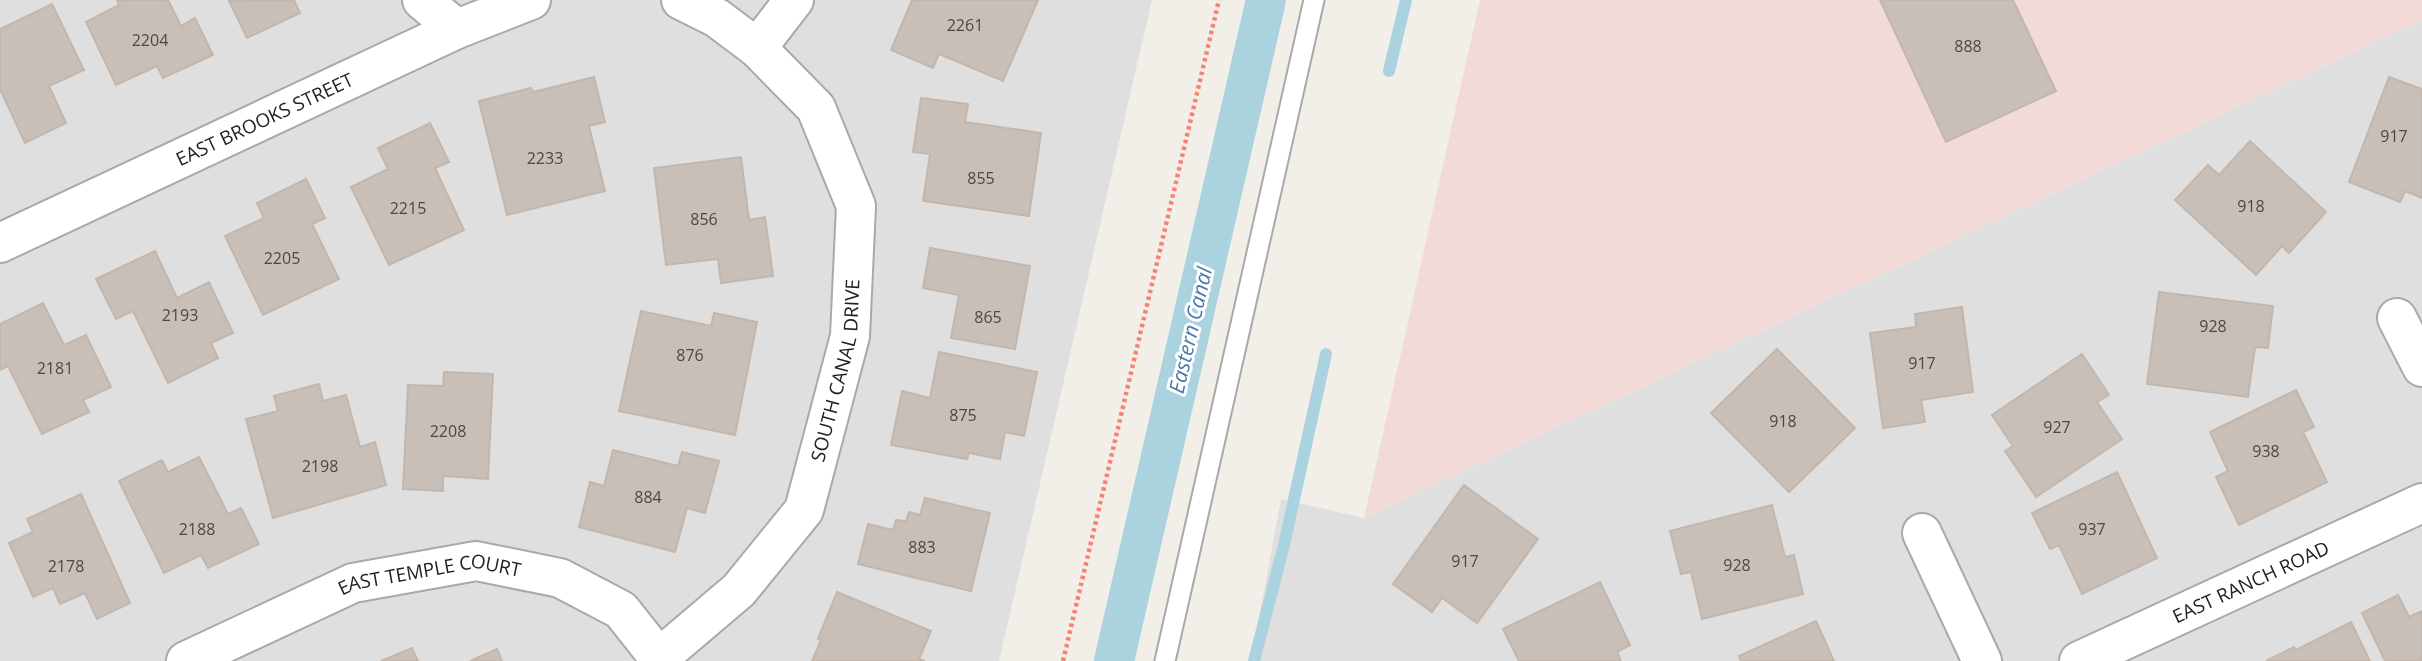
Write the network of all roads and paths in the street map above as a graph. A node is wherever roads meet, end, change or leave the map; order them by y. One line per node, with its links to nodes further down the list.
1 (422, 0): 7 (street)
2 (531, 0): 7 (street, EAST BROOKS STREET)
3 (681, 0): 8 (street)
4 (794, 0): 8 (street)
5 (1219, 0): 16 (path)
6 (1314, 0): 17 (lane)
7 (457, 15): 9 (street, EAST BROOKS STREET)
8 (757, 48): 14 (street, SOUTH CANAL DRIVE)
9 (0, 243)
10 (2397, 318): 11 (street)
11 (2422, 367)
12 (2422, 503): 19 (street, EAST RANCH ROAD)
13 (1922, 533): 18 (street)
14 (660, 660): 15 (street, EAST TEMPLE COURT)
15 (186, 661)
16 (1063, 661)
17 (1165, 661)
18 (1982, 661)
19 (2079, 661)

